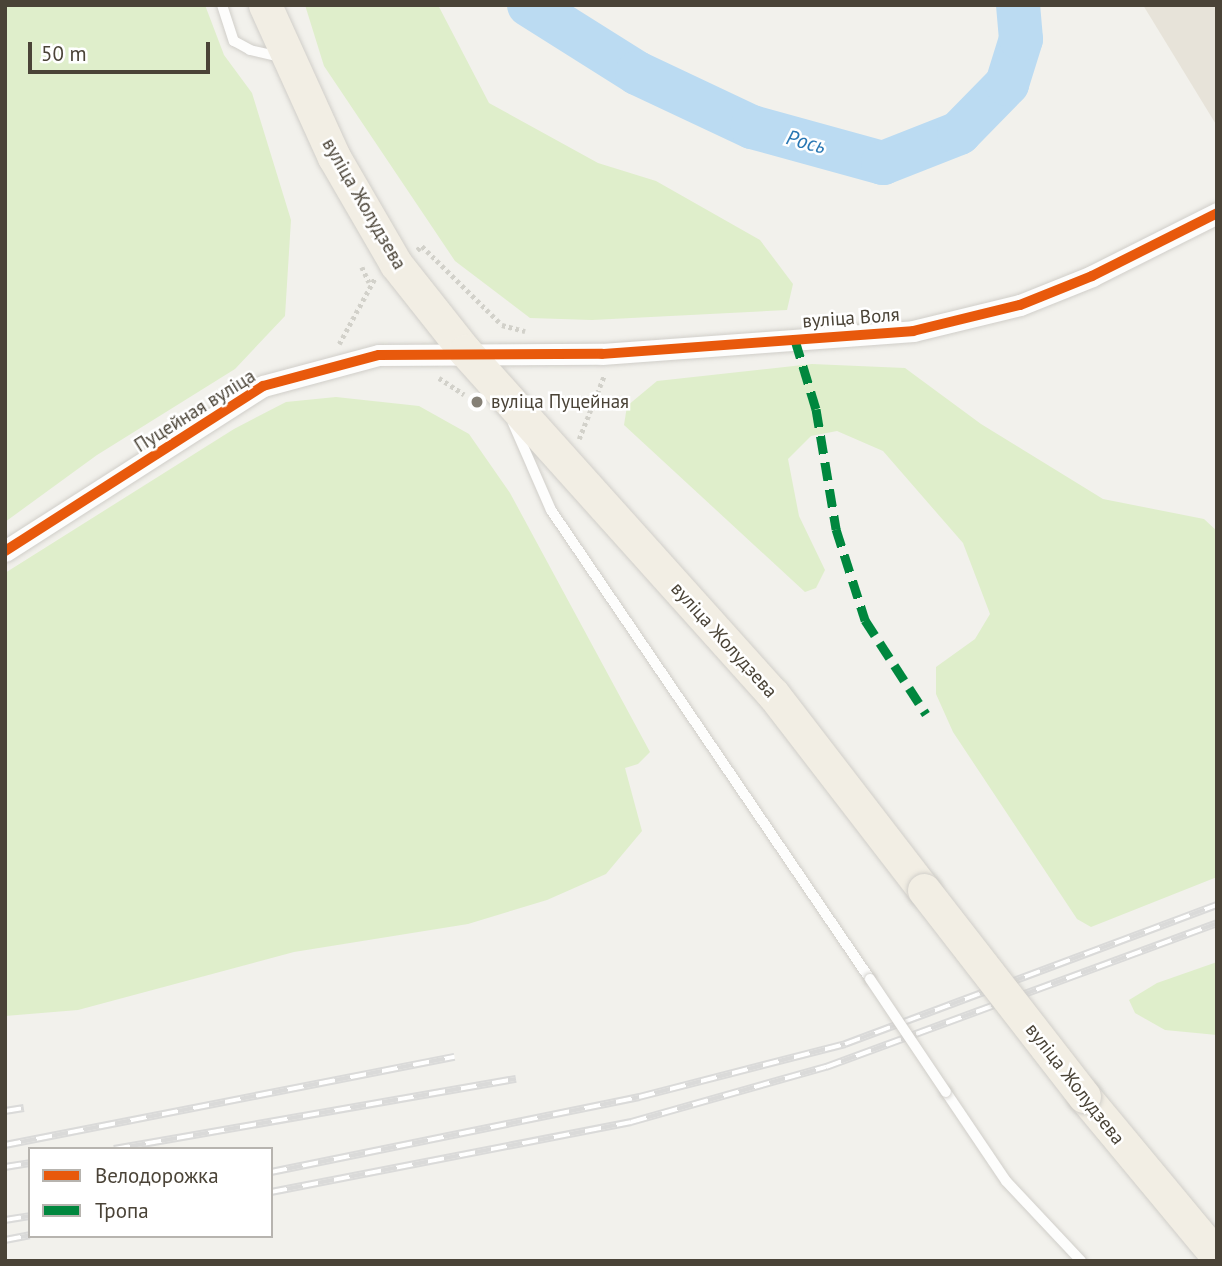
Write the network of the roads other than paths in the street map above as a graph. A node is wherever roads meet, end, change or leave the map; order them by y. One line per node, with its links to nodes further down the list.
1 (222, 5): 3 (lane)
2 (265, 5): 3 (main road, вуліца Жолудзева)
3 (286, 58): 5 (main road, вуліца Жолудзева)
4 (1217, 213): 5 (street, вуліца Воля)
5 (465, 351): 6 (main road, вуліца Жолудзева); 7 (street, Пуцейная вуліца)
6 (498, 388): 8 (main road, вуліца Жолудзева, bridge); 9 (lane, bridge)
7 (5, 551)
8 (1217, 1256)
9 (1081, 1261)

